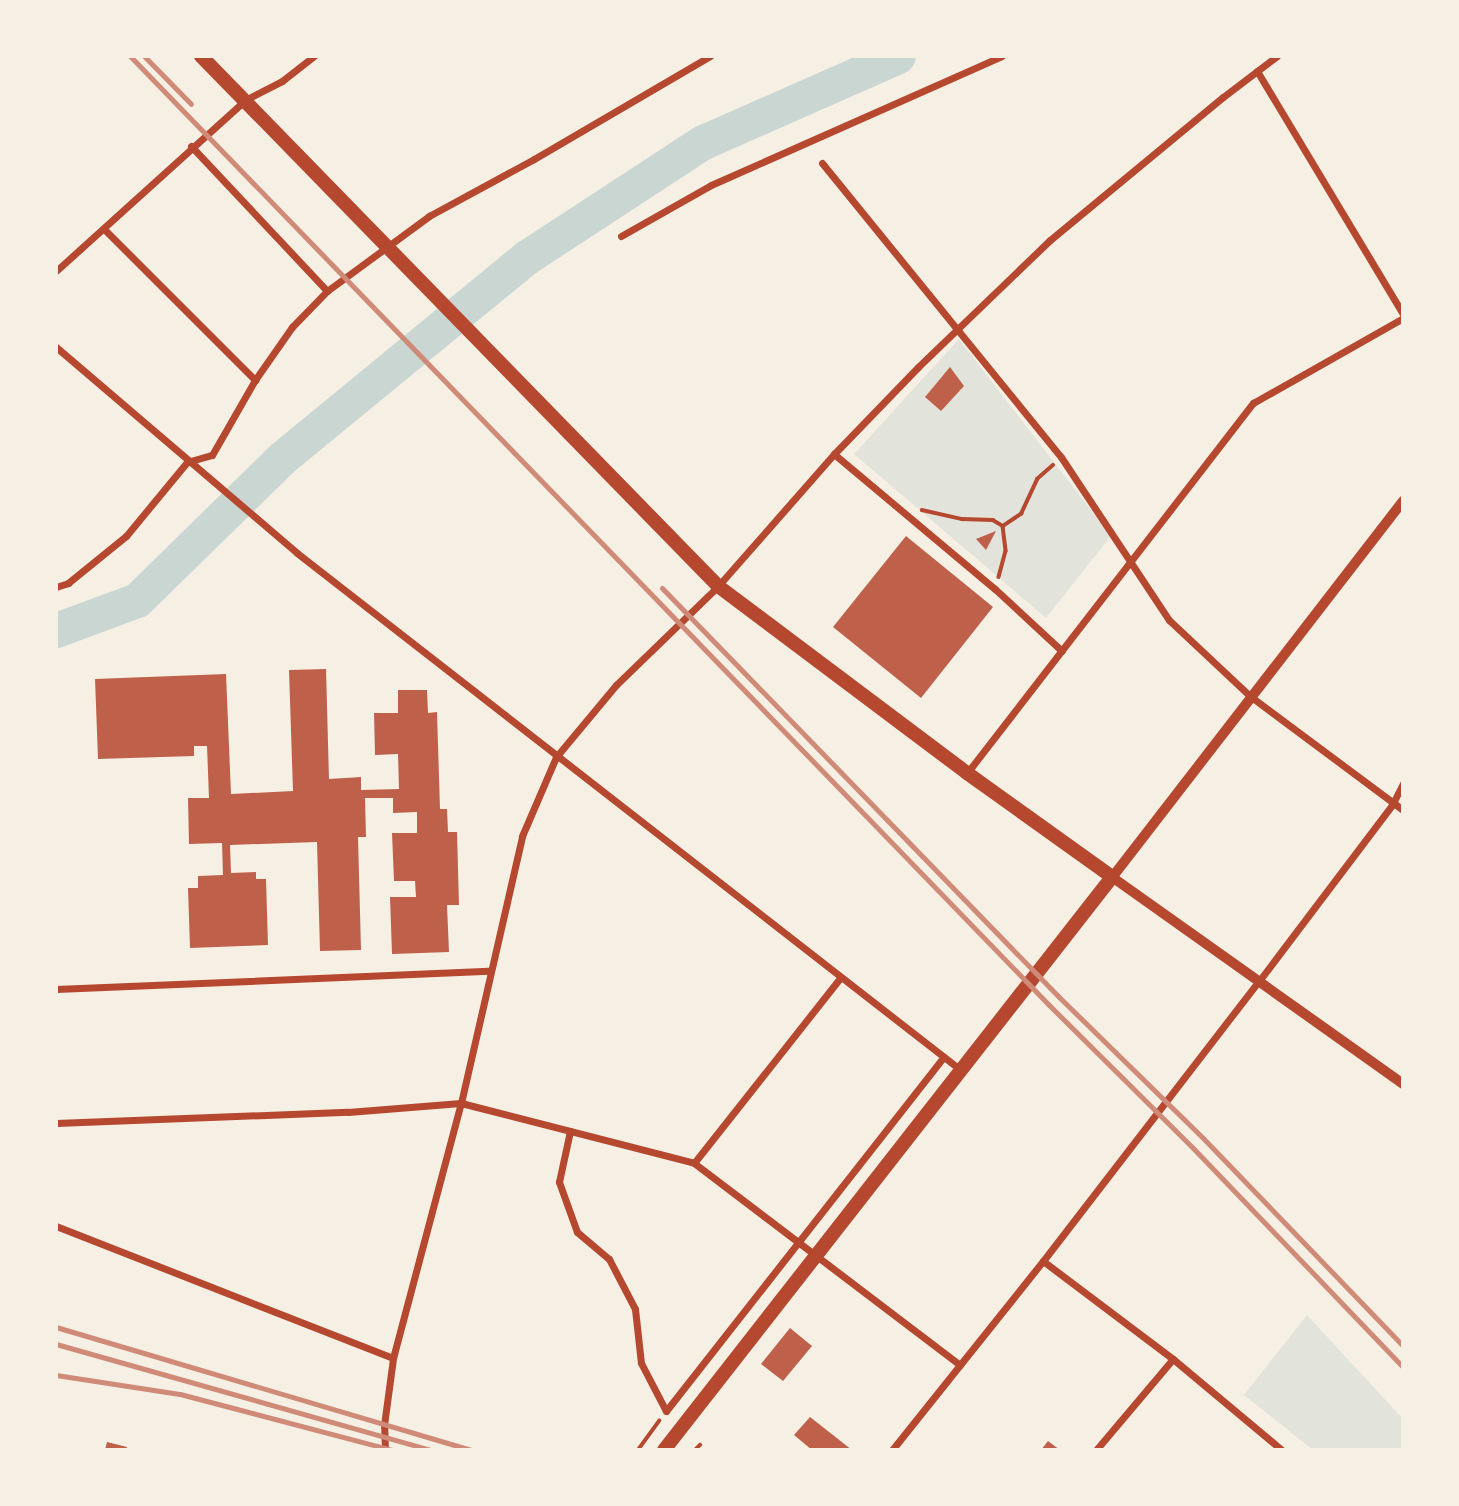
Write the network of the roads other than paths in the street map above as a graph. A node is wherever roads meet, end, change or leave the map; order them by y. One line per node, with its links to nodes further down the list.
1 (201, 56): 7 (highway)
2 (314, 56): 7 (street)
3 (710, 56): 13 (street)
4 (1002, 56): 11 (street)
5 (1277, 56): 6 (street)
6 (1257, 71): 14 (street); 15 (street)
7 (245, 100): 8 (street); 22 (highway)
8 (191, 146): 10 (street); 13 (street)
9 (822, 163): 15 (street)
10 (104, 229): 12 (street); 17 (street)
11 (621, 236)
12 (56, 271)
13 (327, 291): 17 (street)
14 (1403, 316): 21 (street)
15 (959, 328): 18 (street); 21 (street)
16 (56, 347): 19 (street)
17 (256, 380): 19 (street)
18 (834, 453): 22 (street); 24 (street)
19 (187, 462): 23 (street); 26 (street)
20 (1403, 501): 25 (street)
21 (1131, 561): 24 (street); 25 (street)
22 (719, 586): 26 (street); 27 (highway)
23 (56, 587)
24 (1062, 651): 27 (street)
25 (1250, 696): 29 (street); 31 (street)
26 (556, 757): 32 (street); 33 (street)
27 (967, 773): 31 (highway)
28 (1403, 783): 29 (street)
29 (1392, 805): 30 (street); 34 (street)
30 (1403, 810)
31 (1112, 877): 34 (street); 37 (highway)
32 (489, 971): 35 (street); 39 (street)
33 (840, 978): 36 (street); 42 (street)
34 (1259, 981): 38 (street); 45 (street)
35 (56, 989)
36 (944, 1057): 37 (street); 44 (street)
37 (962, 1072): 50 (highway)
38 (1403, 1084)
39 (461, 1103): 40 (street); 41 (street); 46 (street)
40 (56, 1123)
41 (570, 1131): 42 (street); 44 (street)
42 (694, 1163): 44 (street)
43 (56, 1226): 46 (street)
44 (799, 1240): 48 (street)
45 (1043, 1261): 47 (street); 48 (street)
46 (393, 1358): 49 (street)
47 (1173, 1359): 52 (street); 53 (street)
48 (960, 1365): 51 (street)
49 (385, 1450)
50 (664, 1450)
51 (892, 1450)
52 (1096, 1450)
53 (1282, 1450)

